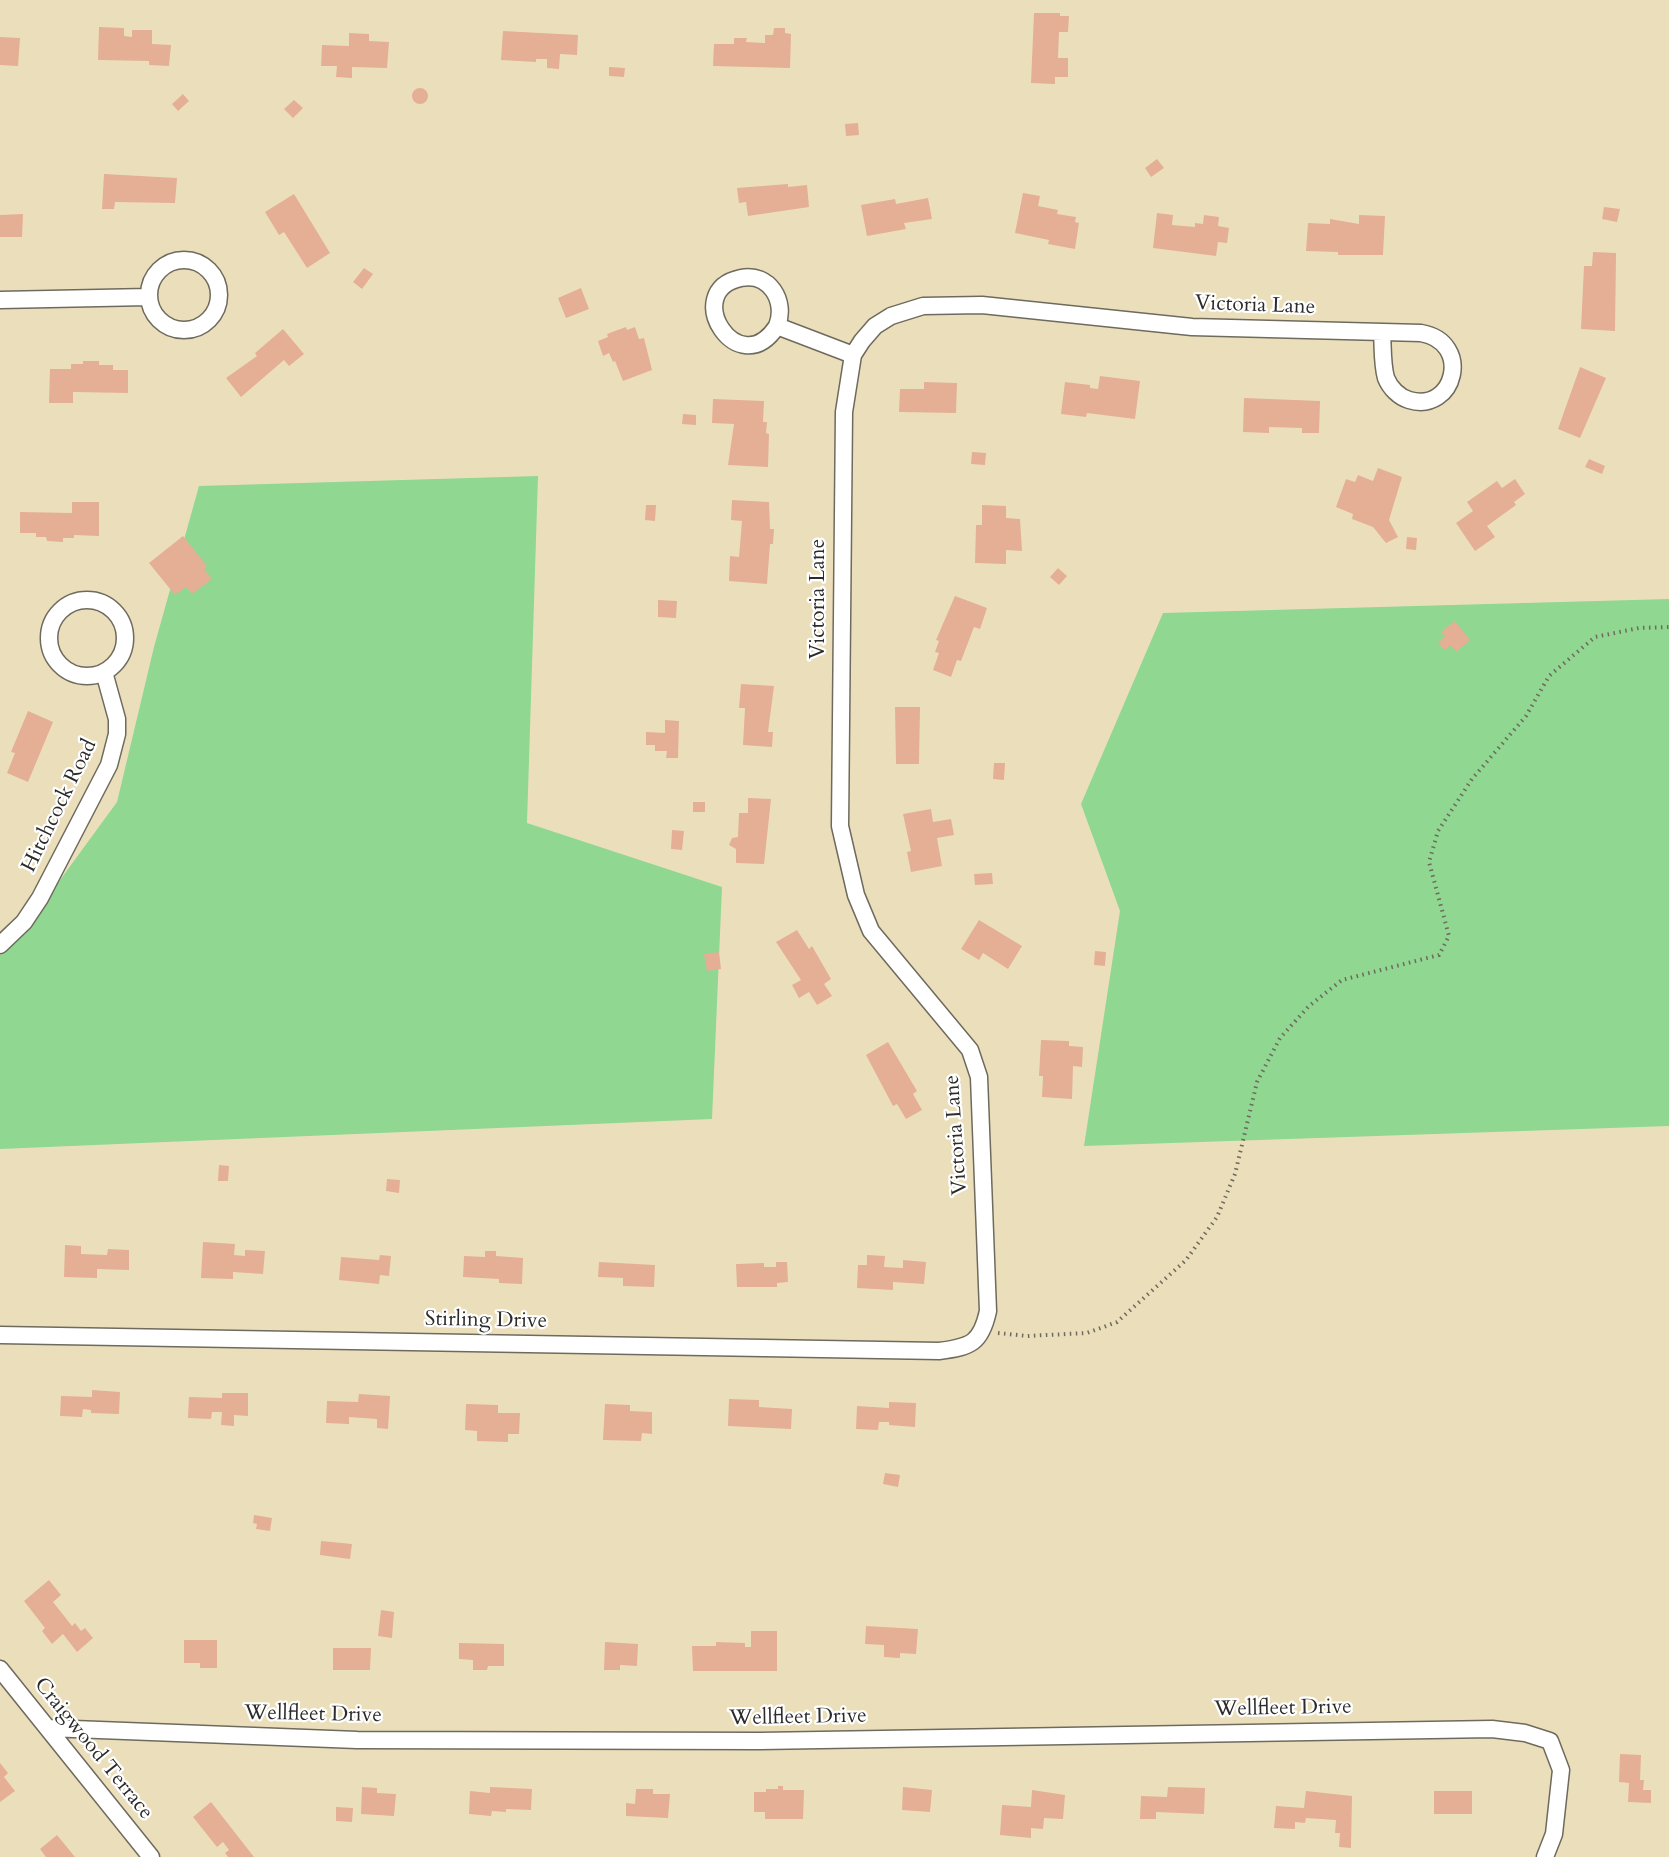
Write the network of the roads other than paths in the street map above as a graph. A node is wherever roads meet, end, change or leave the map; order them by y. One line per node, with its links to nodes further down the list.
1 (148, 297): 1 (street); 2 (street)
2 (0, 300)
3 (777, 326): 3 (street); 5 (street)
4 (1382, 332): 4 (street, Victoria Lane); 5 (street, Victoria Lane)
5 (853, 355): 9 (street, Victoria Lane)
6 (104, 672): 6 (street); 7 (street, Hitchcock Road)
7 (0, 945)
8 (0, 1335): 9 (street, Stirling Drive)
9 (971, 1345)
10 (0, 1669): 11 (street, Craigwood Terrace)
11 (48, 1728): 12 (street, Craigwood Terrace); 13 (street, Wellfleet Drive)
12 (151, 1857)
13 (1545, 1857)

